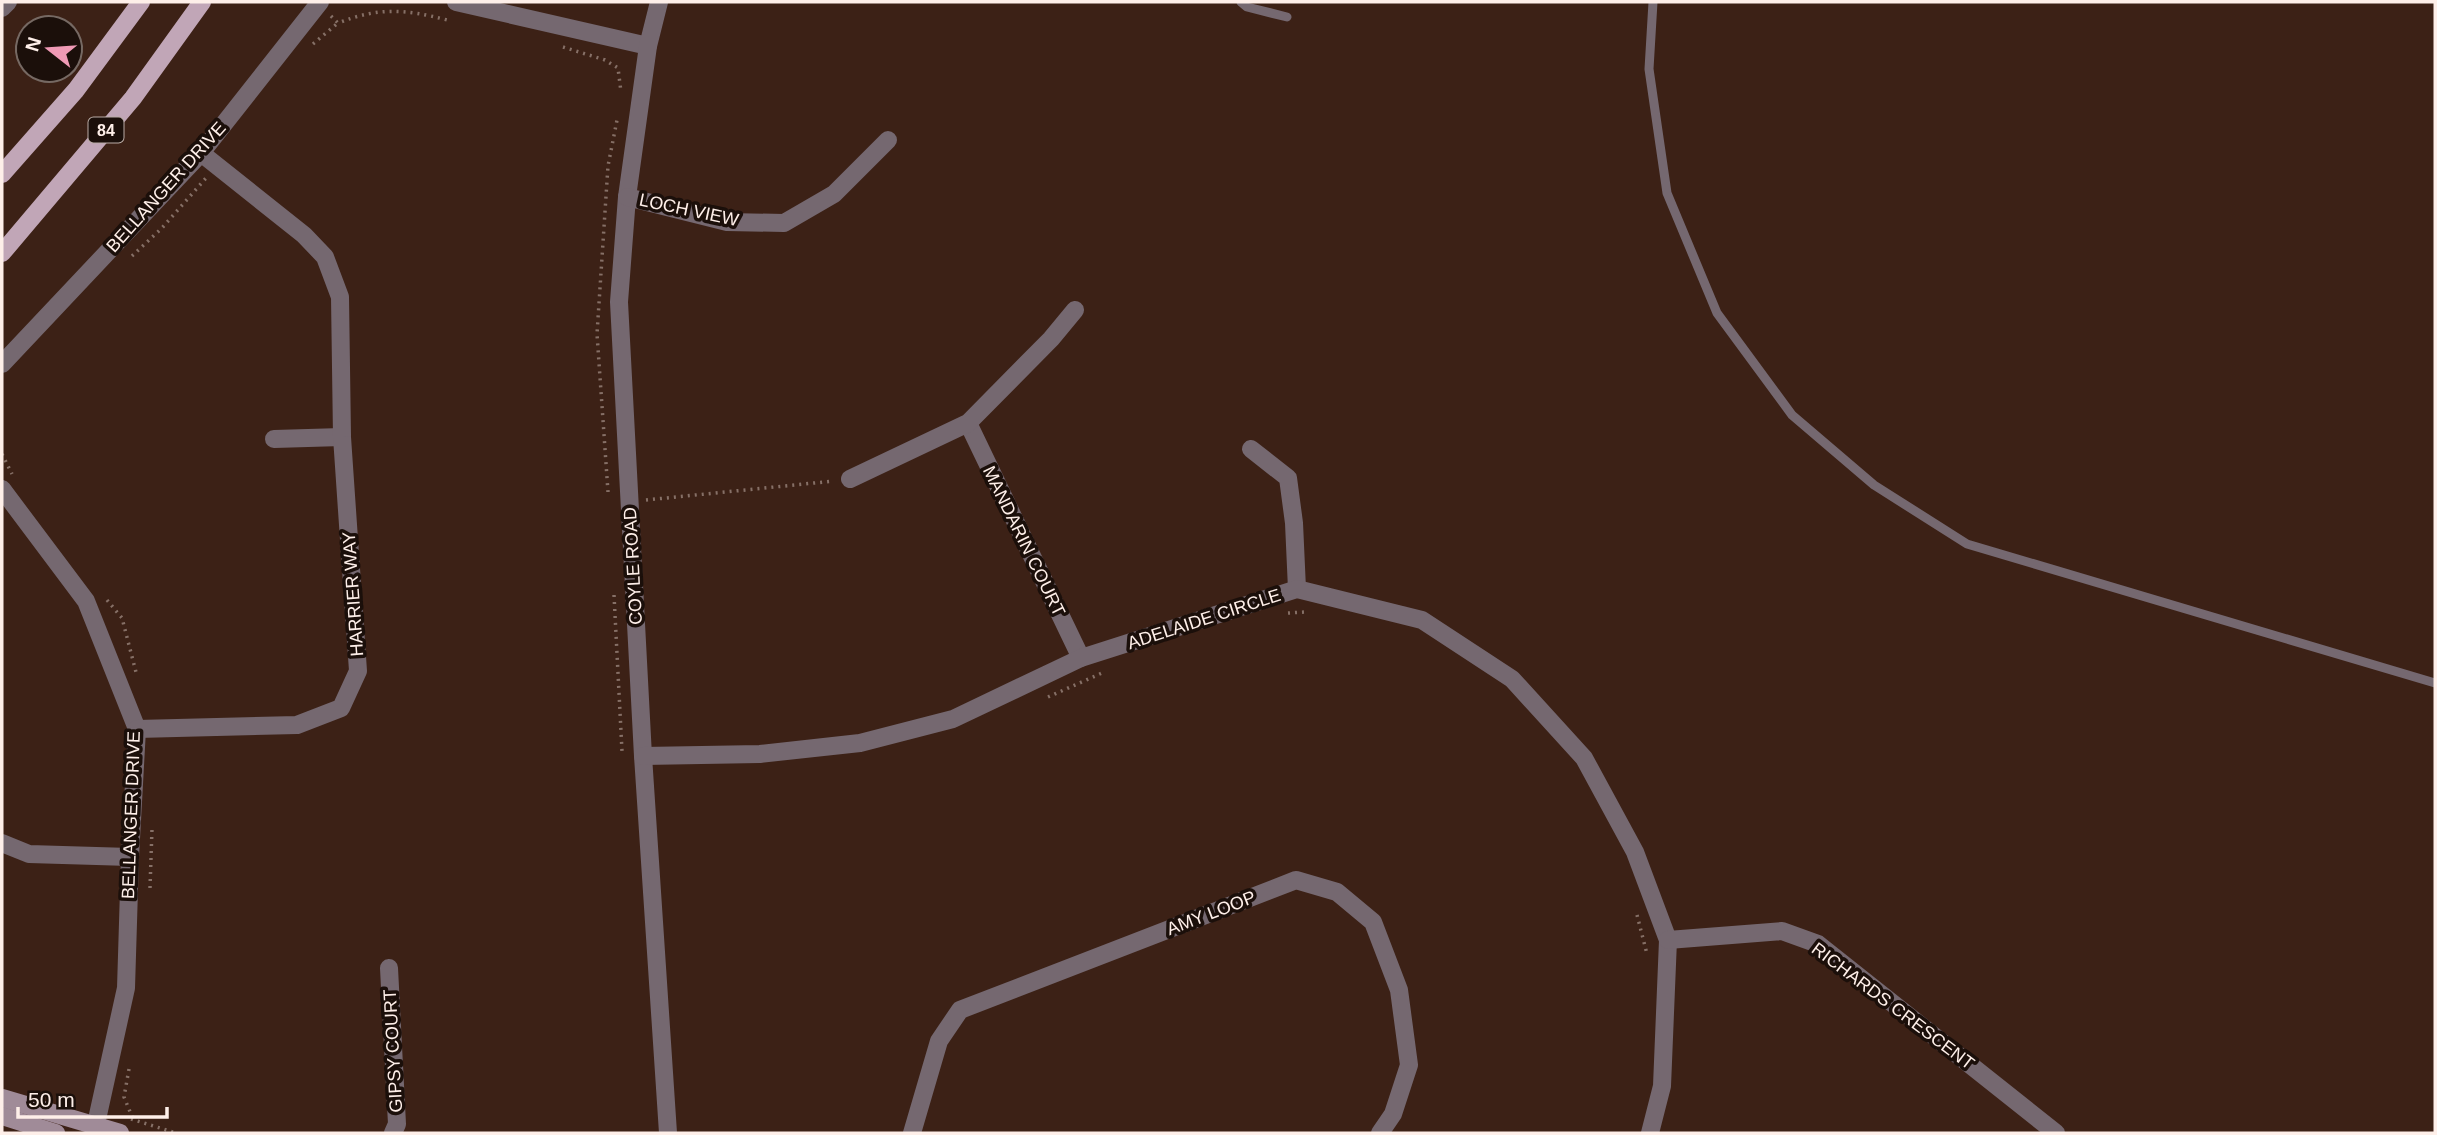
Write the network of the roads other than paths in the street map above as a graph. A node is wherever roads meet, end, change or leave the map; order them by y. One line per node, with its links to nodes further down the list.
1 (8, 2): 9 (street)
2 (141, 2): 14 (main road)
3 (202, 2): 16 (main road, 84)
4 (319, 2): 13 (street, BELLANGER DRIVE)
5 (456, 2): 11 (street)
6 (659, 2): 11 (street, COYLE ROAD)
7 (1241, 2): 10 (lane)
8 (1653, 2): 27 (lane)
9 (2, 8)
10 (1287, 17)
11 (648, 46): 15 (street, COYLE ROAD)
12 (888, 141): 15 (street, LOCH VIEW)
13 (201, 153): 18 (street, BELLANGER DRIVE); 20 (street, HARRIER WAY)
14 (2, 174)
15 (627, 197): 29 (street, COYLE ROAD)
16 (2, 253)
17 (1075, 310): 19 (street)
18 (2, 365)
19 (968, 423): 23 (street); 26 (street, MANDARIN COURT)
20 (342, 437): 21 (street); 28 (street, HARRIER WAY)
21 (274, 439)
22 (1251, 449): 25 (street)
23 (850, 480)
24 (2, 489): 28 (street, BELLANGER DRIVE)
25 (1297, 589): 26 (street, ADELAIDE CIRCLE); 32 (street, ADELAIDE CIRCLE)
26 (1081, 658): 29 (street, ADELAIDE CIRCLE)
27 (2435, 683)
28 (137, 729): 31 (street, BELLANGER DRIVE)
29 (643, 756): 40 (street, COYLE ROAD)
30 (2, 843): 31 (street)
31 (130, 857): 36 (street, BELLANGER DRIVE)
32 (1668, 940): 43 (street, ADELAIDE CIRCLE); 44 (street, RICHARDS CRESCENT)
33 (389, 968): 39 (street, GIPSY COURT)
34 (2, 1097): 36 (main road)
35 (2, 1116): 37 (main road)
36 (94, 1130): 38 (main road)
37 (56, 1133)
38 (120, 1133)
39 (393, 1133)
40 (668, 1133)
41 (912, 1133): 42 (street, AMY LOOP)
42 (1380, 1133)
43 (1650, 1133)
44 (2056, 1133)

